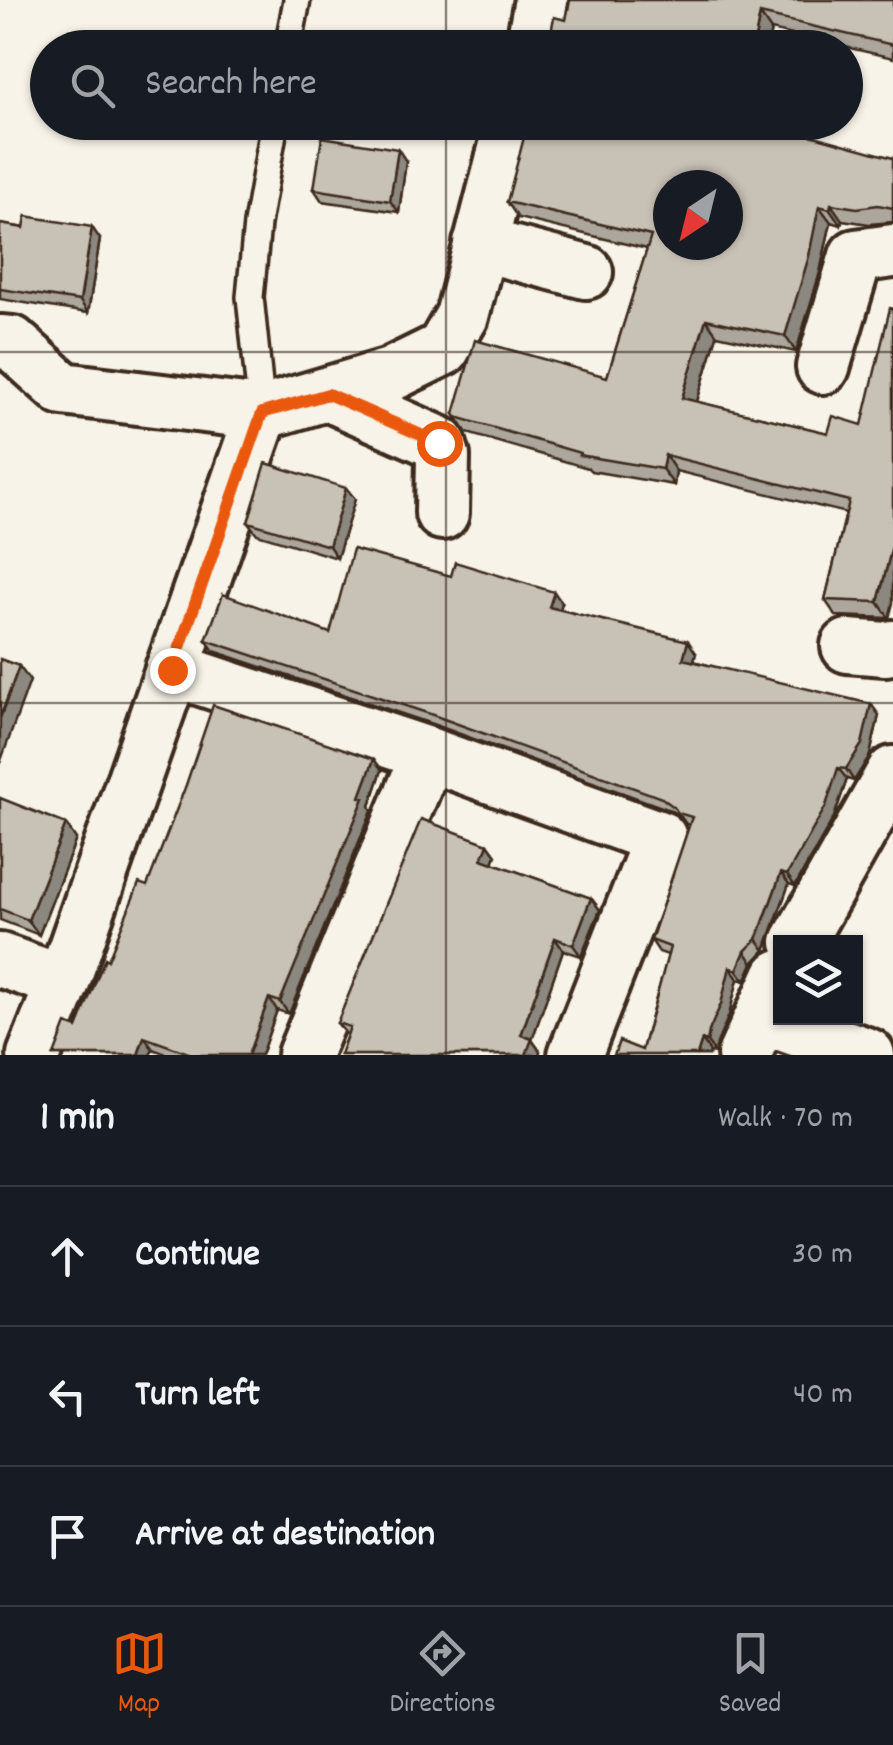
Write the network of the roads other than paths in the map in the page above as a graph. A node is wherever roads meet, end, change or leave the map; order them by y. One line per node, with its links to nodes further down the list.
1 (297, 0): 3 (lane)
2 (541, 0): 4 (street)
3 (291, 30)
4 (535, 30)
5 (272, 140): 13 (lane)
6 (507, 140): 7 (street)
7 (480, 244): 9 (street); 12 (street)
8 (893, 251): 11 (street)
9 (586, 272)
10 (0, 342): 13 (street)
11 (823, 367)
12 (328, 394): 13 (street); 14 (street)
13 (262, 413): 15 (street)
14 (442, 513)
15 (172, 670): 16 (street); 20 (street)
16 (428, 754): 23 (street); 24 (street)
17 (893, 773): 18 (street)
18 (802, 935)
19 (0, 960): 20 (street)
20 (63, 982): 22 (street)
21 (762, 1016): 25 (street)
22 (34, 1055)
23 (304, 1055)
24 (575, 1055)
25 (868, 1055)

